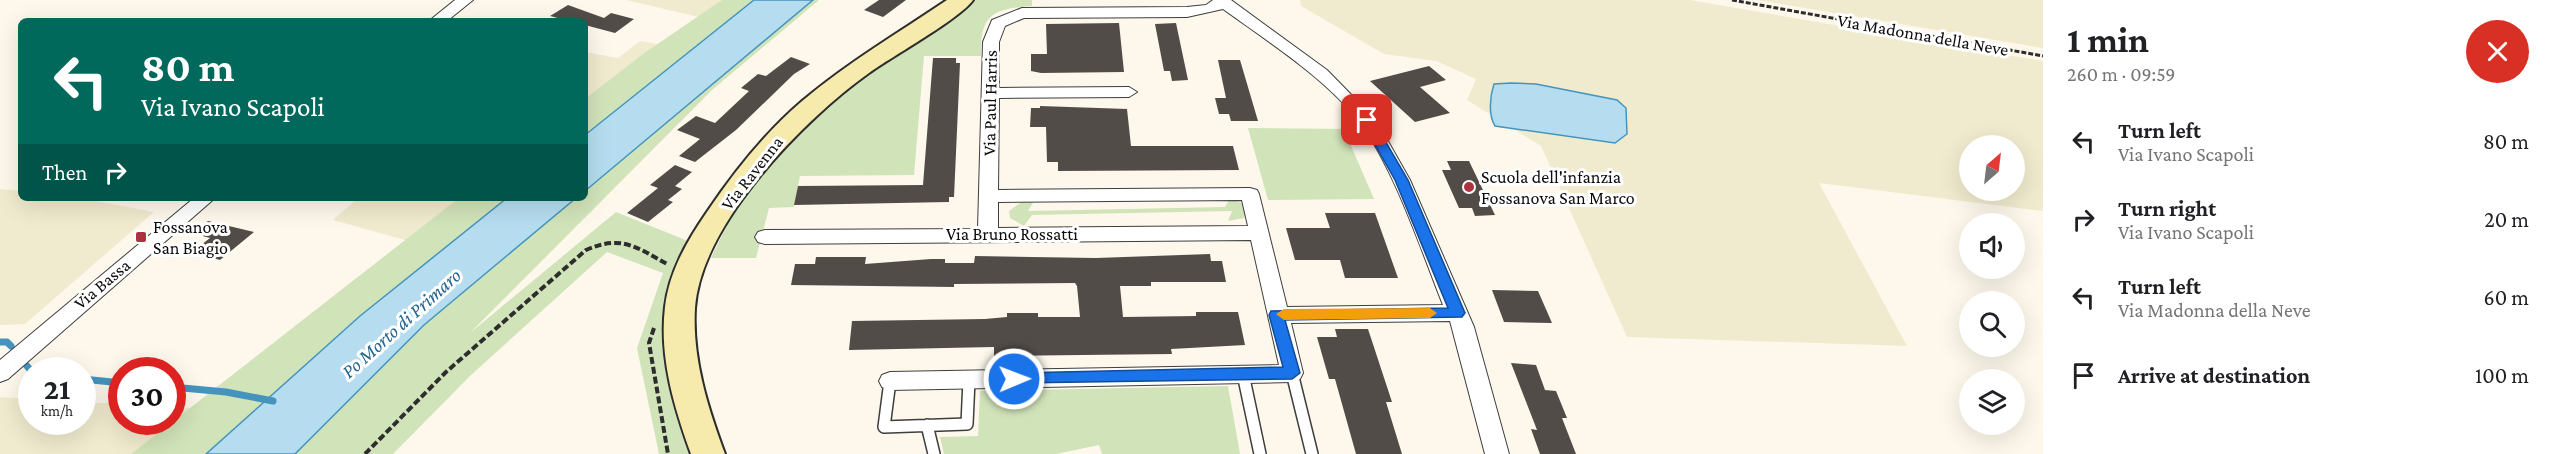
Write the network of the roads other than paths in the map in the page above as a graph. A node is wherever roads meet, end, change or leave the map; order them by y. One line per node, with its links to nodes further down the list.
1 (465, 0): 4 (street)
2 (962, 0): 20 (main road, Via Ravenna)
3 (1223, 2): 6 (street, Via Paul Harris); 12 (street)
4 (440, 18)
5 (1129, 92): 6 (street)
6 (991, 93): 7 (street, Via Paul Harris)
7 (988, 196): 9 (street, Via Bruno Rossatti); 10 (street, Via Paul Harris)
8 (202, 201): 14 (street, Via Bassa)
9 (1258, 232): 10 (street, Via Bruno Rossatti); 13 (street, Via Bruno Rossatti)
10 (988, 234): 11 (street, Via Bruno Rossatti)
11 (765, 237)
12 (1457, 313): 13 (street); 24 (street)
13 (1276, 315): 15 (street, Via Bruno Rossatti)
14 (0, 372)
15 (1292, 373): 16 (street); 23 (lane)
16 (1243, 374): 17 (street); 22 (lane)
17 (969, 380): 18 (street); 19 (lane)
18 (890, 381): 19 (lane)
19 (927, 426): 21 (lane)
20 (701, 444)
21 (934, 454)
22 (1260, 454)
23 (1312, 454)
24 (1497, 454)

